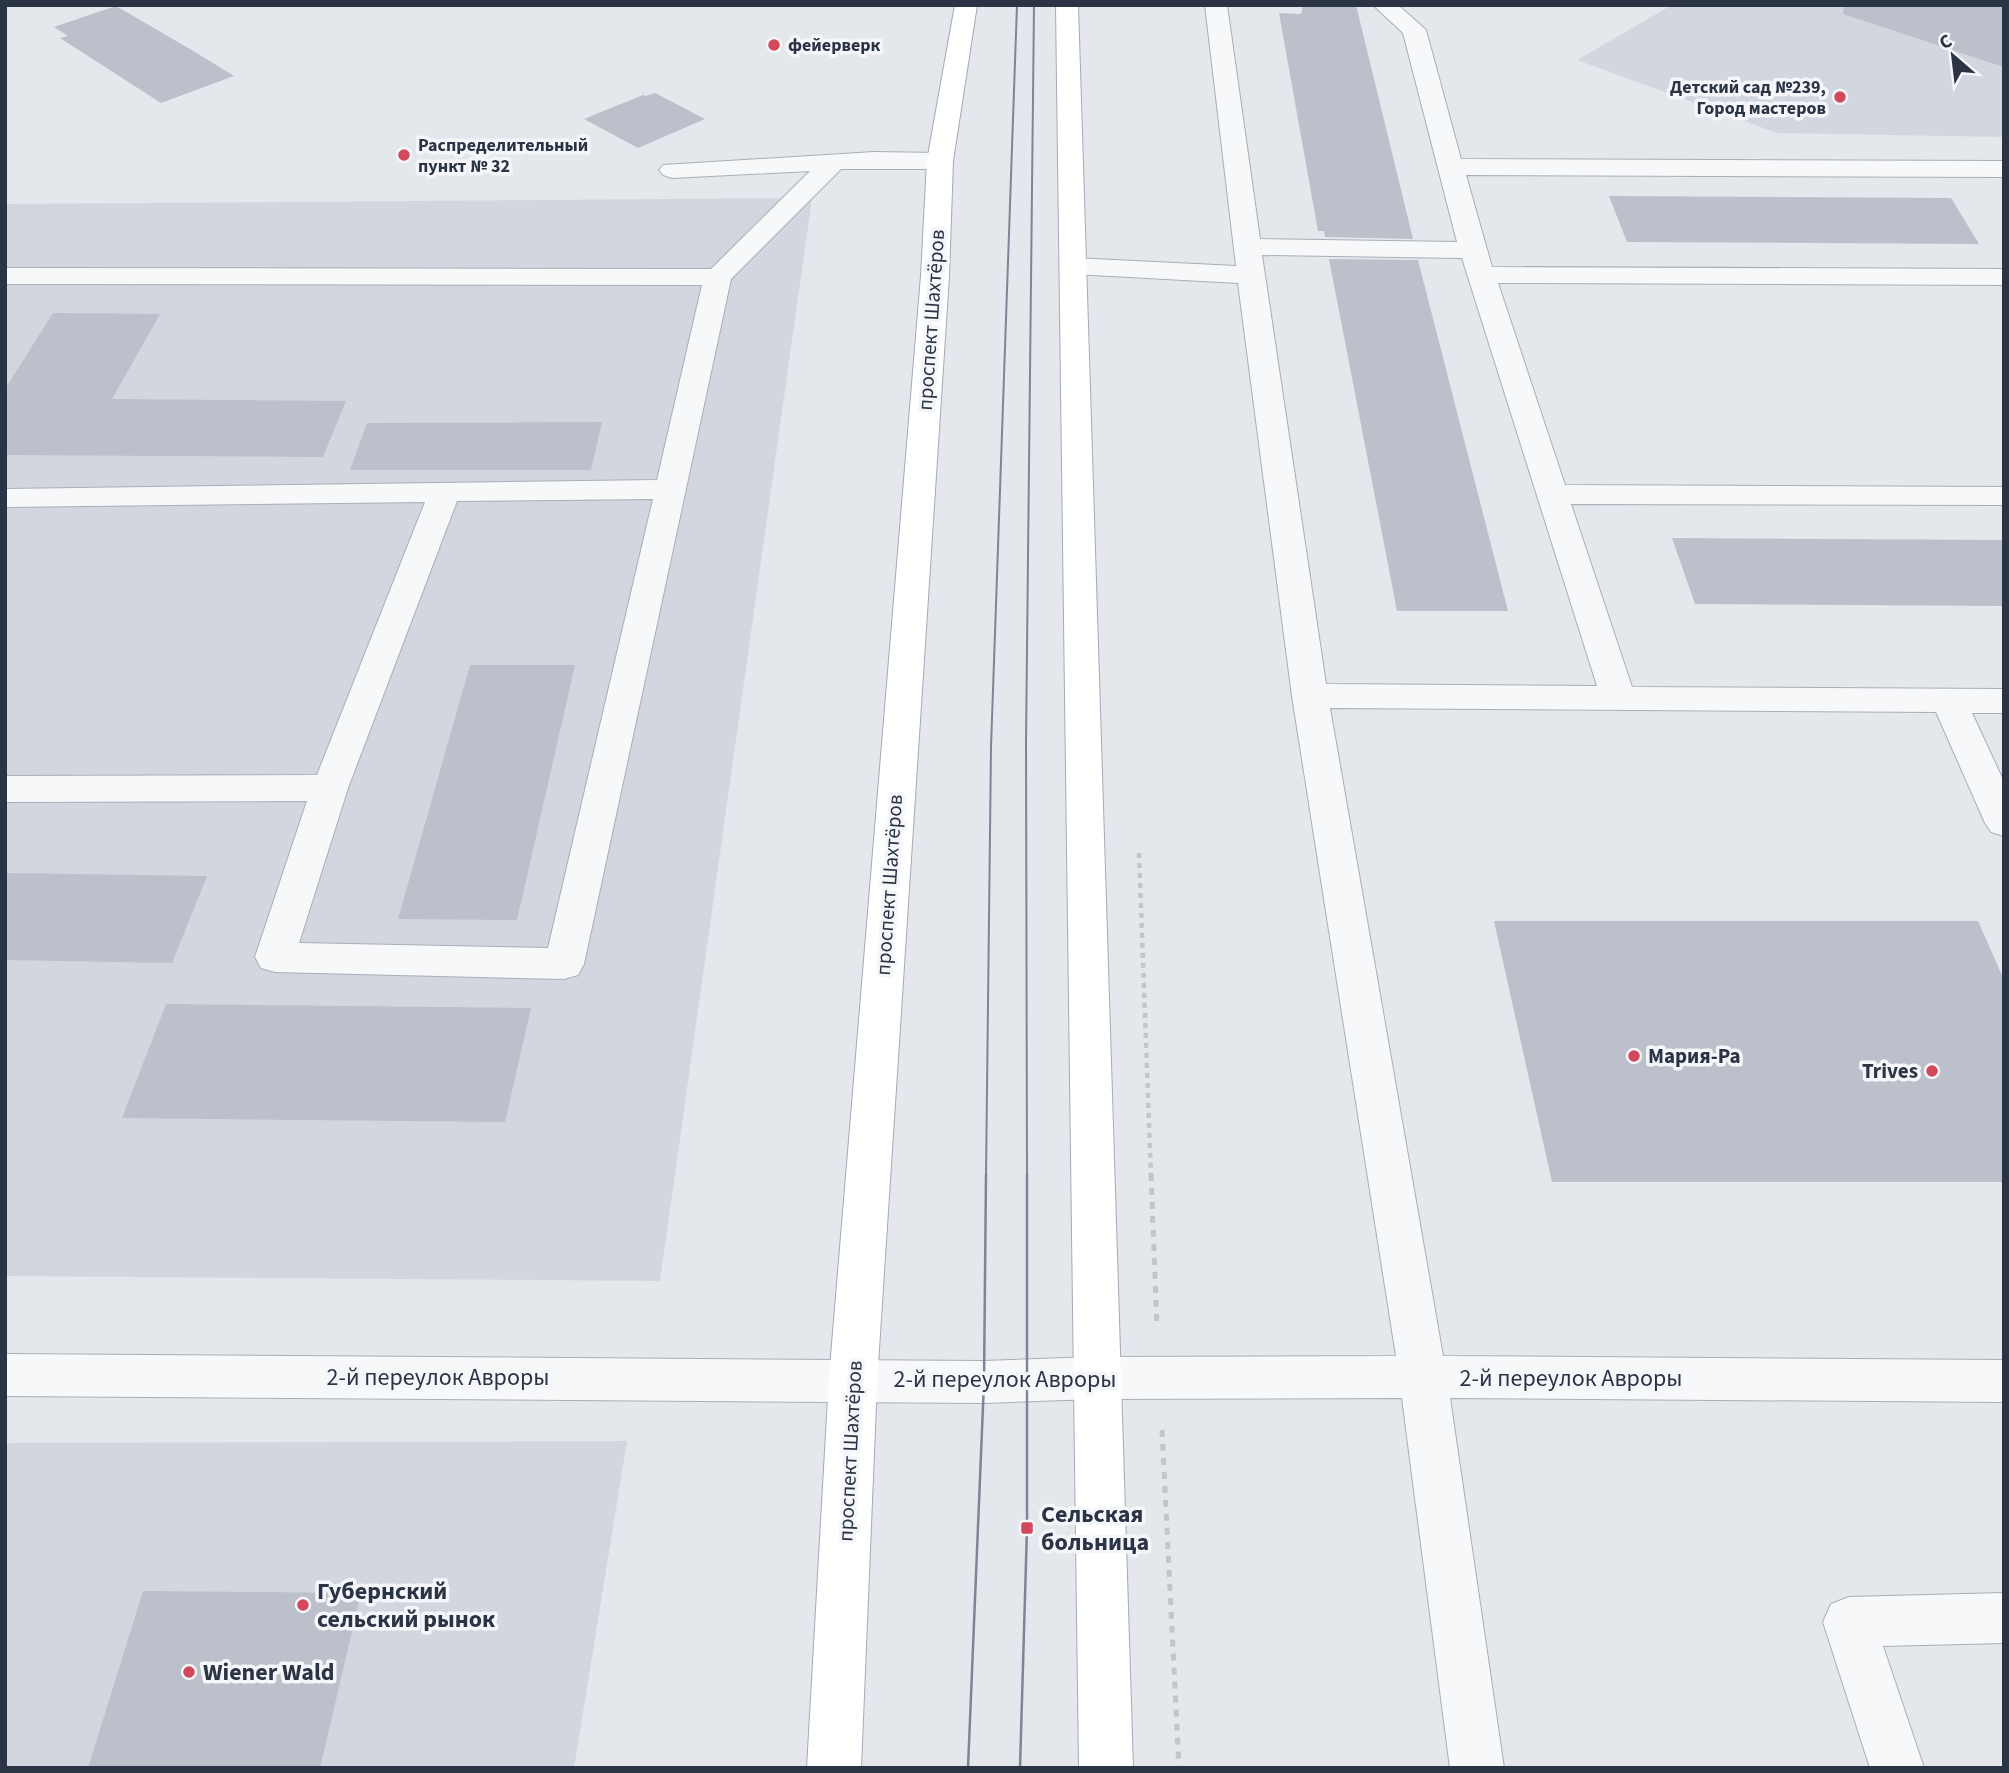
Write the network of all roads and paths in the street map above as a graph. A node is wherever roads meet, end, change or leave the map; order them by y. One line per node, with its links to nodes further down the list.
1 (966, 5): 5 (main road, проспект Шахтёров)
2 (1067, 5): 12 (main road)
3 (1216, 5): 10 (street)
4 (1384, 5): 7 (street)
5 (940, 161): 6 (street); 31 (main road, проспект Шахтёров)
6 (834, 162): 9 (street); 14 (street)
7 (1451, 167): 8 (street); 11 (street)
8 (2004, 169)
9 (672, 170)
10 (1249, 261): 11 (street); 12 (street); 21 (street)
11 (1477, 262): 15 (street); 18 (street)
12 (1074, 266): 30 (main road)
13 (5, 276): 14 (street)
14 (719, 277): 16 (street)
15 (2004, 277)
16 (671, 489): 17 (street); 25 (street)
17 (445, 492): 20 (street); 25 (street)
18 (1552, 494): 19 (street); 22 (street)
19 (2004, 496)
20 (5, 498)
21 (1310, 696): 22 (street); 29 (street)
22 (1618, 698): 23 (street)
23 (1949, 701): 24 (street); 27 (street)
24 (2004, 701)
25 (330, 788): 26 (street)
26 (5, 789)
27 (2004, 823)
28 (5, 1375): 31 (street, 2-й переулок Авроры)
29 (1423, 1377): 30 (street, 2-й переулок Авроры); 32 (street, 2-й переулок Авроры); 36 (street)
30 (1094, 1378): 31 (street, 2-й переулок Авроры); 35 (main road)
31 (853, 1380): 34 (main road, проспект Шахтёров)
32 (2004, 1381)
33 (2004, 1618): 37 (street)
34 (834, 1768)
35 (1106, 1768)
36 (1477, 1768)
37 (1897, 1768)

